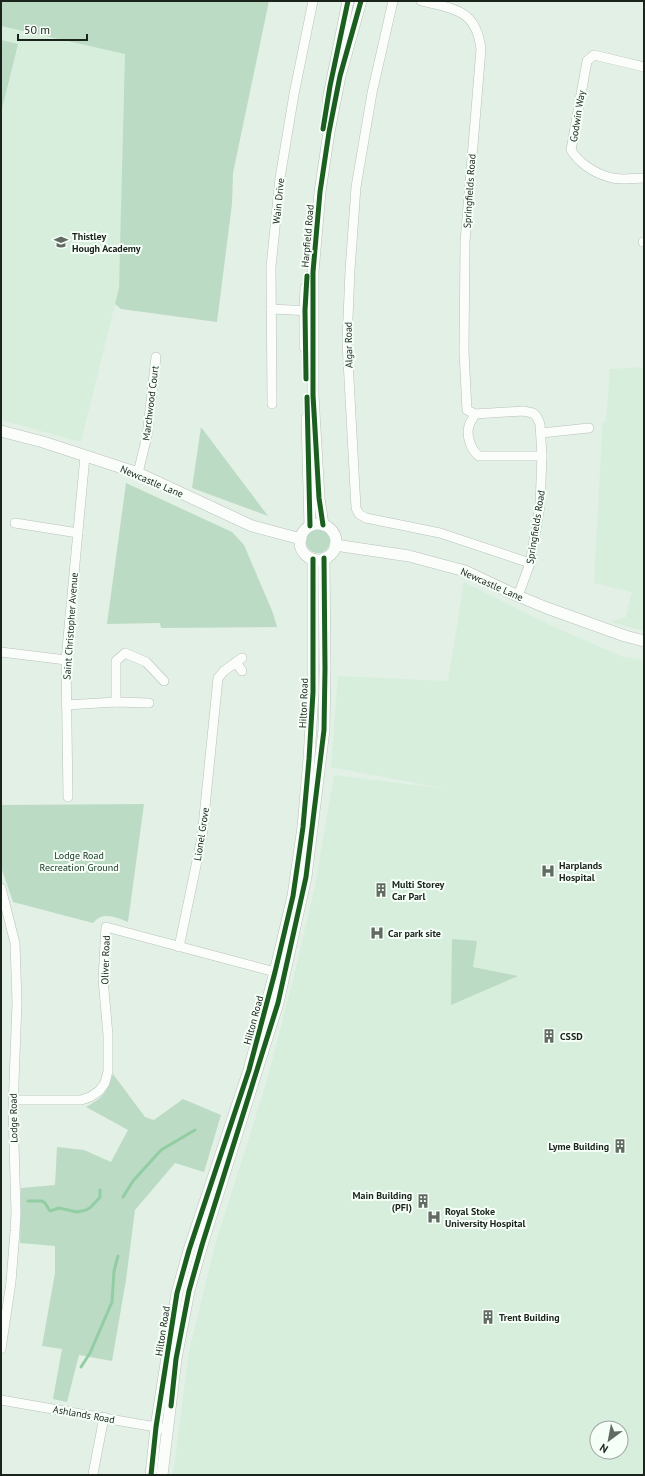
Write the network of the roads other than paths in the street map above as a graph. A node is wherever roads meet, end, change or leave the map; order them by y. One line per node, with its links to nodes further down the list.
1 (313, 1): 8 (street, Wain Drive)
2 (348, 1): 9 (street, Harpfield Road)
3 (361, 1): 9 (street, Harpfield Road)
4 (393, 1): 26 (street, Algar Road)
5 (421, 1): 12 (street, Springfields Road)
6 (644, 67): 7 (street, Godwin Way)
7 (644, 178)
8 (271, 309): 9 (street); 11 (street, Wain Drive)
9 (309, 311): 20 (street, Harpfield Road); 21 (street, Harpfield Road)
10 (156, 357): 18 (street, Marchwood Court)
11 (272, 404)
12 (475, 414): 15 (street, Springfields Road); 17 (street)
13 (589, 428): 15 (street)
14 (1, 431): 16 (street, Newcastle Lane)
15 (541, 434): 17 (street, Springfields Road)
16 (85, 456): 18 (street, Newcastle Lane); 22 (street, Saint Christopher Avenue)
17 (542, 456): 26 (street, Springfields Road)
18 (138, 473): 23 (street, Newcastle Lane)
19 (16, 523): 22 (street)
20 (323, 525): 21 (street); 24 (street)
21 (310, 526): 23 (street)
22 (78, 533): 30 (street, Saint Christopher Avenue)
23 (301, 539): 25 (street)
24 (335, 545): 25 (street); 27 (street, Newcastle Lane)
25 (319, 559): 39 (street, Hilton Road); 40 (street, Hilton Road)
26 (530, 563): 27 (street, Springfields Road)
27 (518, 596): 28 (street, Newcastle Lane)
28 (644, 641)
29 (1, 652): 30 (street)
30 (66, 660): 35 (street, Saint Christopher Avenue)
31 (242, 671): 38 (street, Lionel Grove)
32 (164, 681): 33 (street)
33 (116, 702): 34 (street); 35 (street)
34 (149, 703)
35 (66, 705): 36 (street, Saint Christopher Avenue)
36 (68, 797)
37 (1, 888): 41 (street, Lodge Road)
38 (179, 947): 40 (street, Oliver Road); 41 (street, Oliver Road)
39 (287, 963): 40 (street); 46 (street, Hilton Road)
40 (275, 972): 45 (street, Hilton Road)
41 (13, 1100): 42 (street, Lodge Road)
42 (1, 1349)
43 (1, 1400): 44 (street, Ashlands Road)
44 (104, 1417): 45 (street, Ashlands Road); 47 (street)
45 (156, 1427): 46 (street, Ashlands Road); 48 (street, Hilton Road)
46 (167, 1429): 49 (street, Hilton Road)
47 (93, 1474)
48 (151, 1475)
49 (162, 1475)

